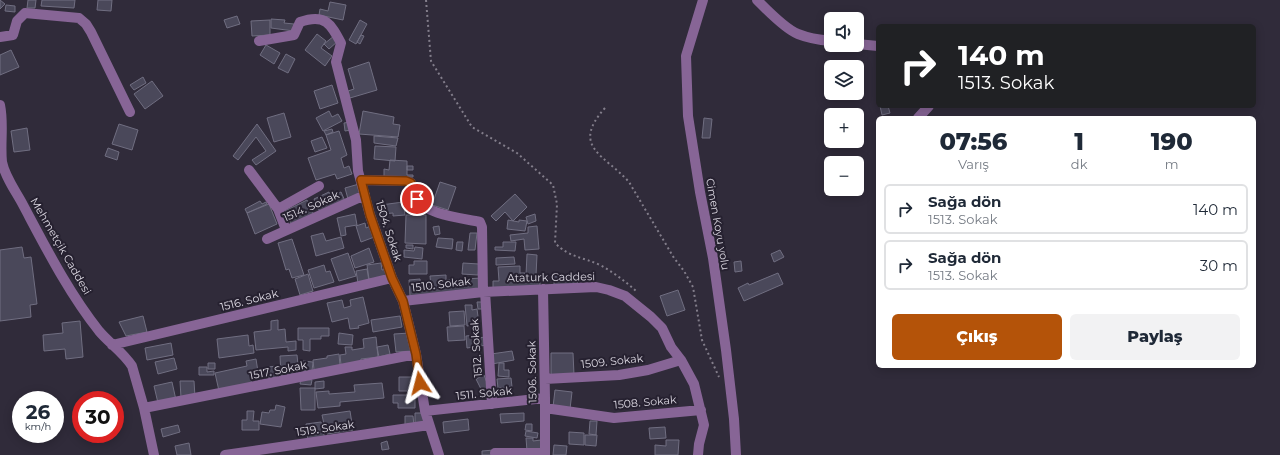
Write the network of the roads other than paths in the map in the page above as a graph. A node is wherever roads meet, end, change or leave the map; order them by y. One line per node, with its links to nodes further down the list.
1 (703, 0): 39 (street, Cimen Koyu yolu)
2 (757, 0): 4 (street)
3 (0, 38): 10 (street)
4 (824, 40)
5 (259, 41): 13 (street, 1504. Sokak)
6 (864, 45): 7 (street)
7 (876, 46)
8 (0, 105): 23 (street, Mehmetçik Caddesi)
9 (927, 108): 11 (street)
10 (130, 112)
11 (920, 116)
12 (249, 170): 16 (street)
13 (361, 180): 15 (street, 1504. Sokak); 21 (street, 1512. Sokak)
14 (319, 186): 16 (street)
15 (365, 195): 17 (street, 1514. Sokak); 19 (street, 1504. Sokak)
16 (278, 209): 17 (street)
17 (286, 230): 18 (street, 1514. Sokak)
18 (267, 239)
19 (392, 278): 22 (street, 1504. Sokak); 23 (street, 1516. Sokak)
20 (543, 289): 21 (street, Ataturk Caddesi); 25 (street, Ataturk Caddesi); 26 (street, 1506. Sokak)
21 (484, 292): 22 (street, 1510. Sokak); 28 (street, 1512. Sokak)
22 (403, 301): 24 (street, 1504. Sokak)
23 (112, 345): 29 (street, Mehmetçik Caddesi)
24 (416, 354): 29 (street, 1517. Sokak); 31 (street, 1504. Sokak)
25 (681, 360): 26 (street, 1509. Sokak); 30 (street, Ataturk Caddesi)
26 (545, 379): 27 (street, 1506. Sokak)
27 (545, 403): 28 (street, 1511. Sokak); 30 (street, 1508. Sokak); 34 (street, 1506. Sokak)
28 (492, 404): 31 (street, 1511. Sokak)
29 (144, 408): 35 (street, Mehmetçik Caddesi)
30 (701, 410): 38 (street, Ataturk Caddesi)
31 (425, 411): 32 (street, 1504. Sokak)
32 (429, 425): 36 (street, 1519. Sokak); 37 (street, 1504. Sokak)
33 (495, 453): 34 (street)
34 (545, 454)
35 (154, 455)
36 (225, 455)
37 (438, 455)
38 (698, 455)
39 (736, 455)

